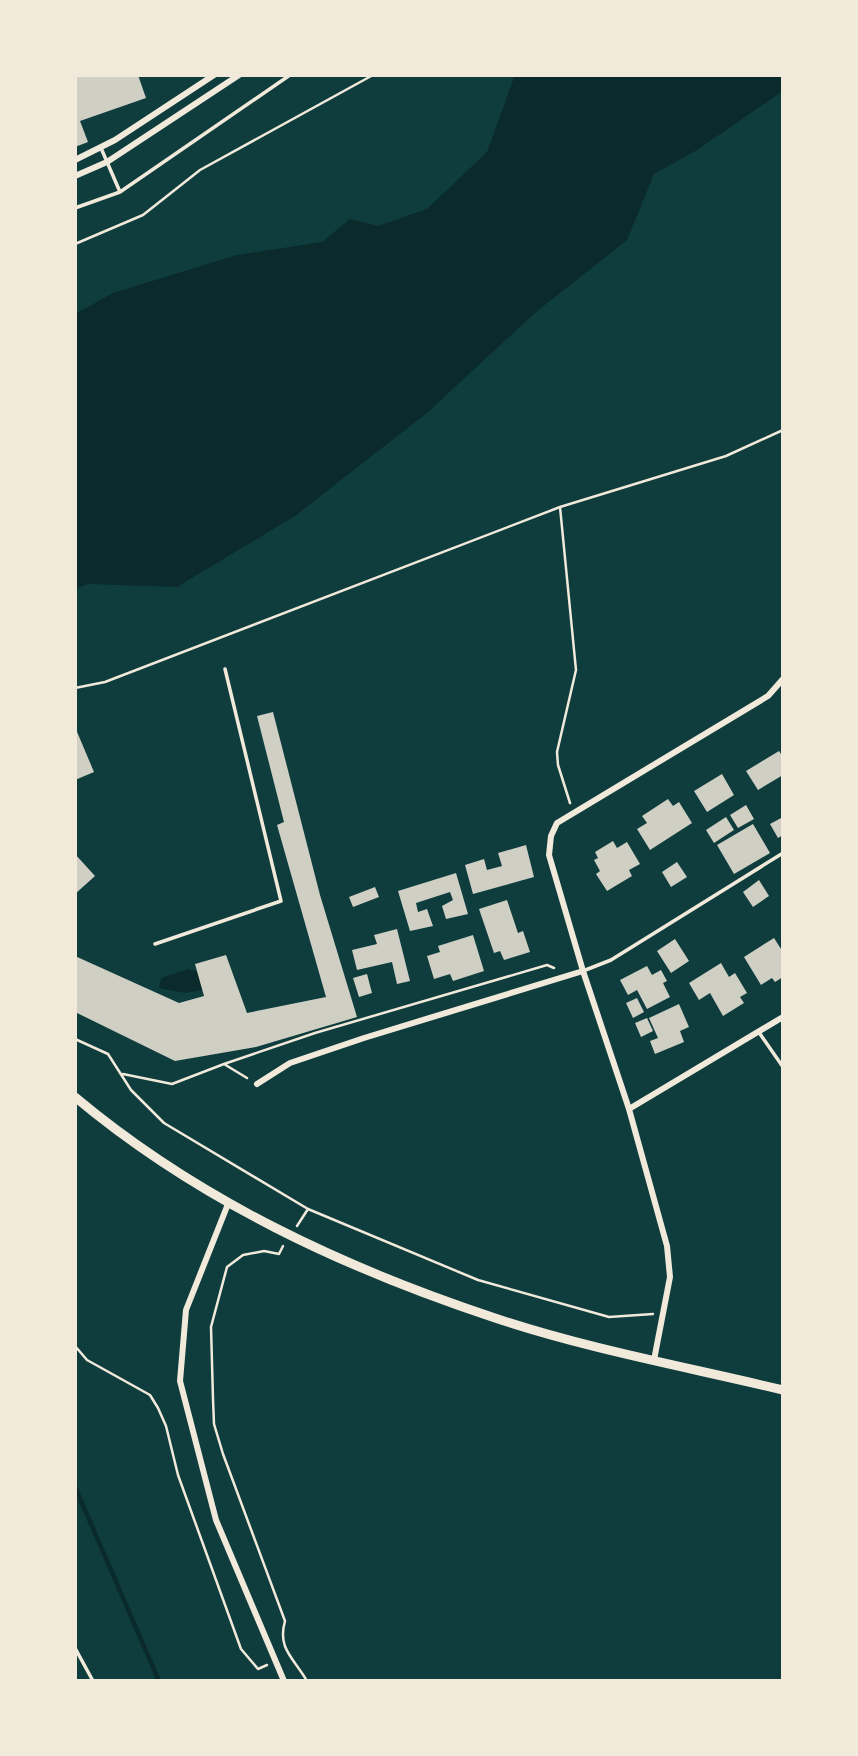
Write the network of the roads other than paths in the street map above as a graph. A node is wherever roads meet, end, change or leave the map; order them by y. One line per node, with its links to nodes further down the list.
1 (214, 75): 4 (street)
2 (239, 75): 6 (street)
3 (290, 75): 8 (lane)
4 (102, 148): 5 (street); 6 (lane)
5 (75, 160)
6 (107, 162): 7 (street); 8 (lane)
7 (75, 176)
8 (120, 192): 9 (lane)
9 (75, 208)
10 (225, 668): 13 (lane)
11 (783, 679): 14 (street)
12 (783, 853): 14 (lane)
13 (155, 944)
14 (583, 971): 18 (street); 20 (street)
15 (783, 1017): 16 (street)
16 (758, 1031): 17 (lane); 20 (street)
17 (783, 1067)
18 (257, 1084)
19 (75, 1097): 21 (main road)
20 (629, 1109): 22 (street)
21 (228, 1203): 22 (main road); 26 (street)
22 (653, 1360): 23 (main road)
23 (783, 1390)
24 (75, 1648): 25 (lane)
25 (93, 1681)
26 (284, 1681)

